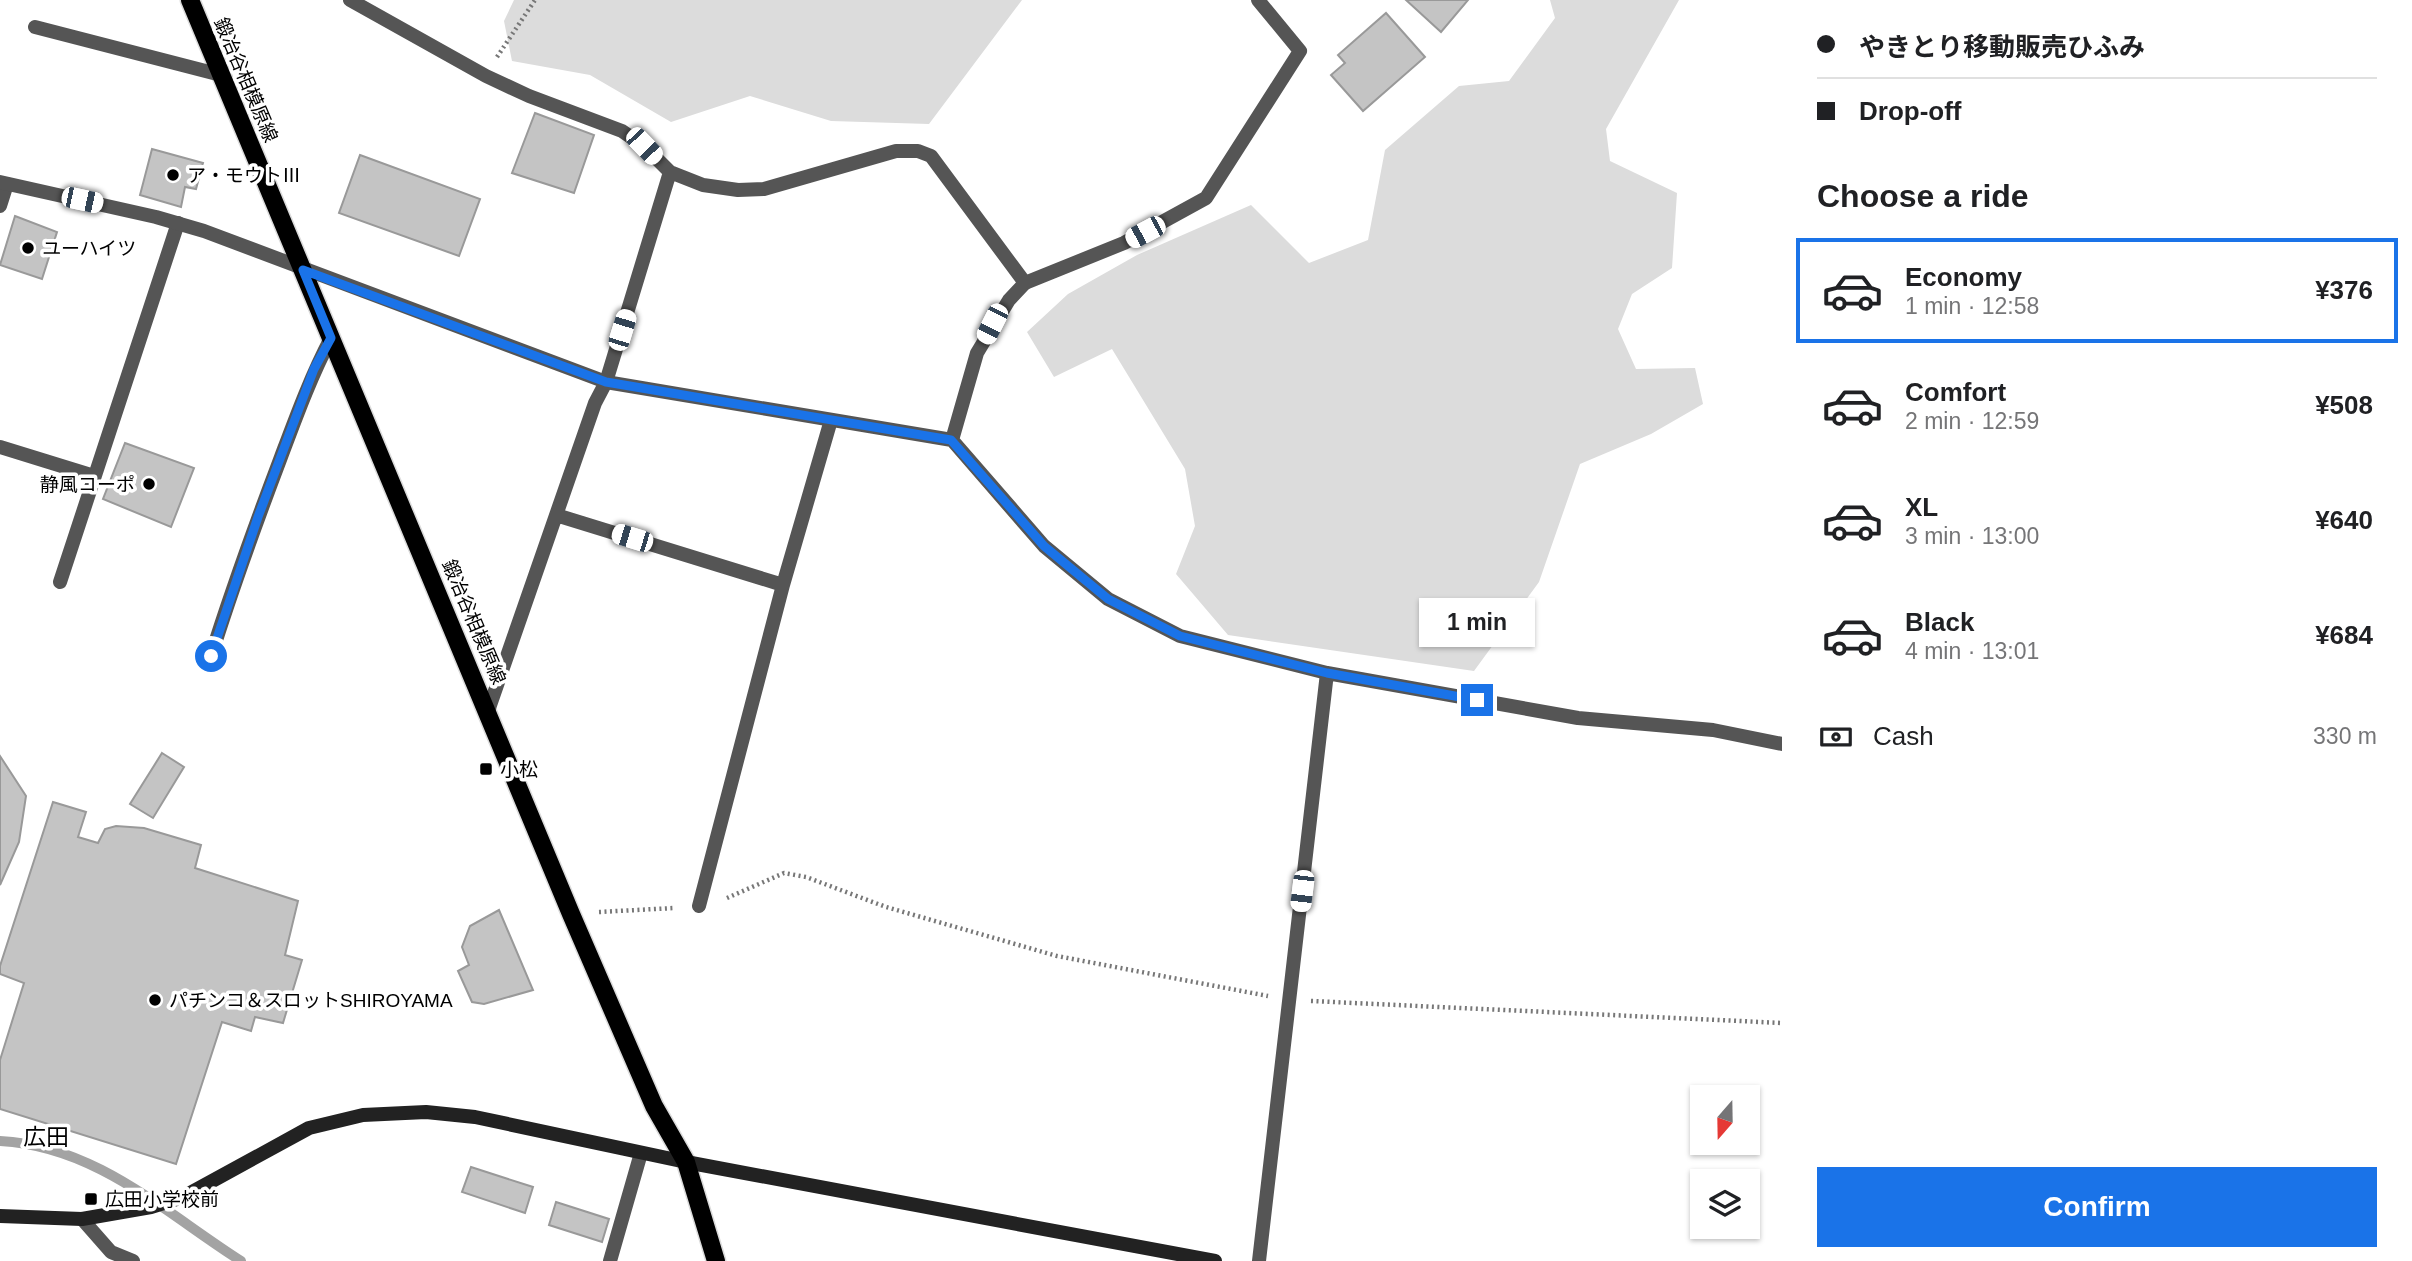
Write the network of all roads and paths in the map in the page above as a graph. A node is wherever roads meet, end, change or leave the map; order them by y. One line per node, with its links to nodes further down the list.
1 (190, 0): 6 (main road, 鍛冶谷相模原線)
2 (350, 0): 7 (street)
3 (535, 0): 7 (path)
4 (1258, 0): 13 (street)
5 (35, 27): 6 (street)
6 (221, 75): 12 (main road, 鍛冶谷相模原線)
7 (486, 76): 8 (street)
8 (670, 172): 13 (street); 15 (street)
9 (3, 183): 10 (street); 11 (street)
10 (0, 206)
11 (178, 223): 12 (street); 19 (street)
12 (303, 270): 14 (main road, 鍛冶谷相模原線); 15 (street)
13 (1025, 283): 17 (street)
14 (331, 338): 23 (street); 25 (main road, 鍛冶谷相模原線)
15 (606, 382): 16 (street); 20 (street)
16 (831, 421): 17 (street); 22 (street)
17 (951, 440): 24 (street)
18 (0, 447): 19 (street)
19 (94, 476): 21 (street)
20 (556, 514): 22 (street); 25 (street)
21 (60, 583)
22 (783, 585): 27 (street)
23 (211, 656)
24 (1327, 673): 26 (street); 29 (street)
25 (488, 711): 28 (main road, 鍛冶谷相模原線)
26 (1782, 744)
27 (699, 906): 28 (path); 29 (path)
28 (571, 914): 32 (main road, 鍛冶谷相模原線)
29 (1290, 1000): 30 (path); 40 (street)
30 (1782, 1023)
31 (641, 1153): 32 (street); 34 (street); 37 (street)
32 (686, 1162): 38 (main road, 鍛冶谷相模原線); 39 (street)
33 (0, 1216): 34 (street)
34 (90, 1218): 35 (street)
35 (110, 1256): 36 (street)
36 (132, 1261)
37 (610, 1261)
38 (716, 1261)
39 (1215, 1261)
40 (1259, 1261)

